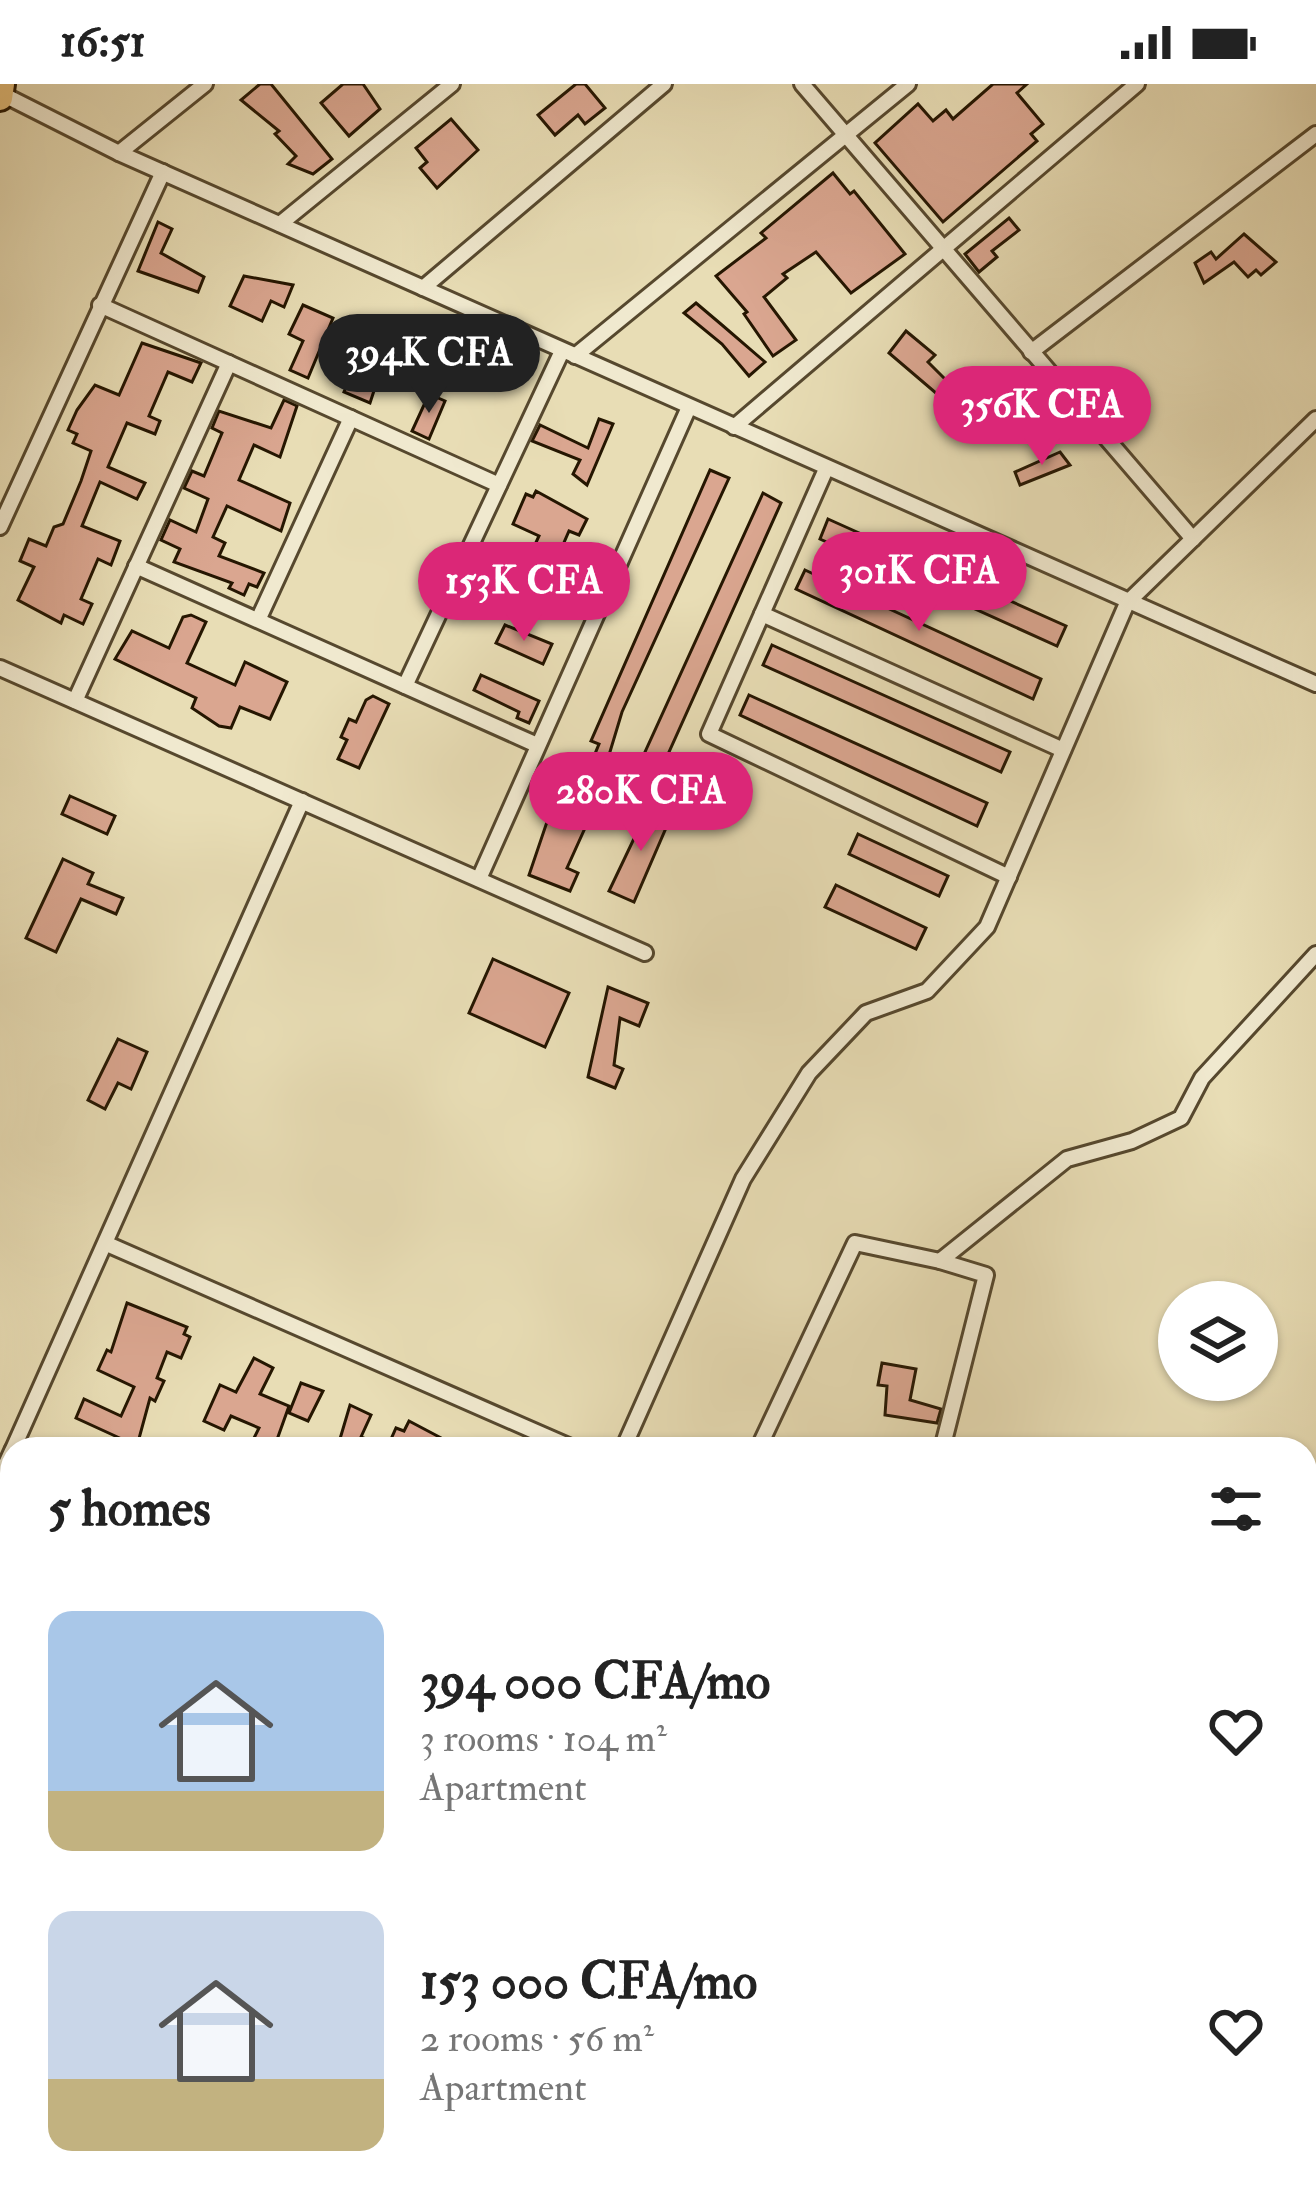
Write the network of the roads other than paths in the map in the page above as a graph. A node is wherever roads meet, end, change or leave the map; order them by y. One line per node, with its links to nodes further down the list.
1 (5, 84): 8 (main road)
2 (205, 84): 11 (street)
3 (452, 84): 13 (street)
4 (664, 84): 15 (street)
5 (802, 84): 10 (street)
6 (908, 84): 10 (street)
7 (1137, 84): 14 (street)
8 (0, 98): 11 (street)
9 (1316, 134): 17 (street)
10 (846, 135): 14 (street); 18 (street)
11 (119, 153): 12 (street)
12 (163, 172): 13 (street); 16 (street)
13 (280, 224): 15 (street)
14 (941, 247): 17 (street); 23 (street)
15 (423, 288): 18 (street)
16 (100, 305): 19 (street); 26 (street)
17 (1031, 352): 27 (street)
18 (569, 354): 20 (street); 25 (street)
19 (229, 363): 21 (street); 28 (street)
20 (689, 407): 23 (street); 36 (street)
21 (351, 418): 25 (street); 31 (street)
22 (1316, 419): 27 (street)
23 (734, 427): 24 (street)
24 (826, 469): 29 (street); 30 (street)
25 (499, 485): 34 (street)
26 (0, 527)
27 (1193, 539): 29 (street)
28 (136, 566): 31 (street); 35 (street)
29 (1126, 603): 33 (street); 37 (street)
30 (762, 614): 37 (street); 39 (street)
31 (259, 618): 34 (street)
32 (0, 668): 35 (street)
33 (1316, 684)
34 (405, 686): 36 (street)
35 (75, 701): 38 (street)
36 (537, 745): 40 (street)
37 (1063, 750): 39 (street)
38 (302, 801): 40 (street); 43 (street)
39 (1009, 877): 47 (street)
40 (479, 879): 41 (street)
41 (645, 953)
42 (1316, 953): 44 (street)
43 (107, 1244): 45 (street); 46 (street)
44 (940, 1261): 48 (street); 49 (street)
45 (18, 1437)
46 (548, 1437)
47 (628, 1437)
48 (764, 1437)
49 (945, 1437)

